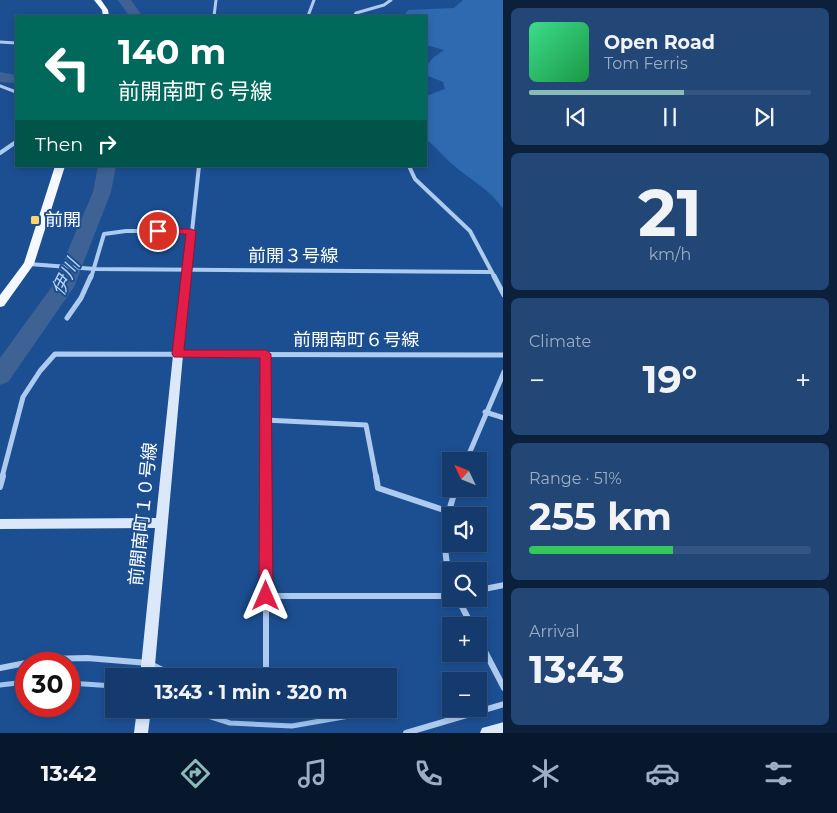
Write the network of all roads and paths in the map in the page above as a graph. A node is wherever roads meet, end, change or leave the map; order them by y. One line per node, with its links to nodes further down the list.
1 (97, 0): 5 (main road)
2 (216, 0): 6 (street)
3 (314, 0): 7 (street)
4 (390, 0): 8 (street)
5 (106, 15)
6 (214, 15)
7 (308, 15)
8 (355, 15)
9 (0, 42): 10 (street)
10 (15, 43)
11 (0, 86): 12 (street)
12 (15, 92)
13 (15, 143): 14 (street)
14 (0, 153)
15 (60, 167): 19 (main road)
16 (199, 167): 18 (street)
17 (409, 167): 22 (street)
18 (191, 231): 20 (street); 21 (street)
19 (34, 265): 20 (street, 前開３号線); 24 (main road)
20 (95, 269): 21 (street, 前開３号線); 25 (street)
21 (187, 269): 22 (street, 前開３号線); 26 (street)
22 (490, 272): 23 (street)
23 (503, 295)
24 (0, 303)
25 (66, 318)
26 (178, 354): 27 (street, 前開南町６号線); 34 (street, 前開南町６号線); 36 (street, 前開南町１０号線)
27 (266, 354): 28 (street, 前開南町６号線); 32 (street)
28 (503, 355)
29 (503, 372): 30 (street)
30 (485, 412): 31 (street); 33 (street)
31 (503, 418)
32 (265, 420): 35 (street); 40 (street)
33 (469, 452)
34 (0, 487)
35 (442, 509)
36 (160, 523): 37 (street); 45 (street, 前開南町１０号線)
37 (0, 524)
38 (503, 585): 39 (street)
39 (487, 588)
40 (266, 596): 41 (street); 46 (street)
41 (442, 596)
42 (487, 656): 47 (street)
43 (0, 668): 44 (street)
44 (134, 668)
45 (148, 668)
46 (266, 668)
47 (503, 688)
48 (503, 704): 52 (street)
49 (143, 718): 51 (street)
50 (503, 729): 53 (street)
51 (141, 733)
52 (406, 733)
53 (486, 733)

